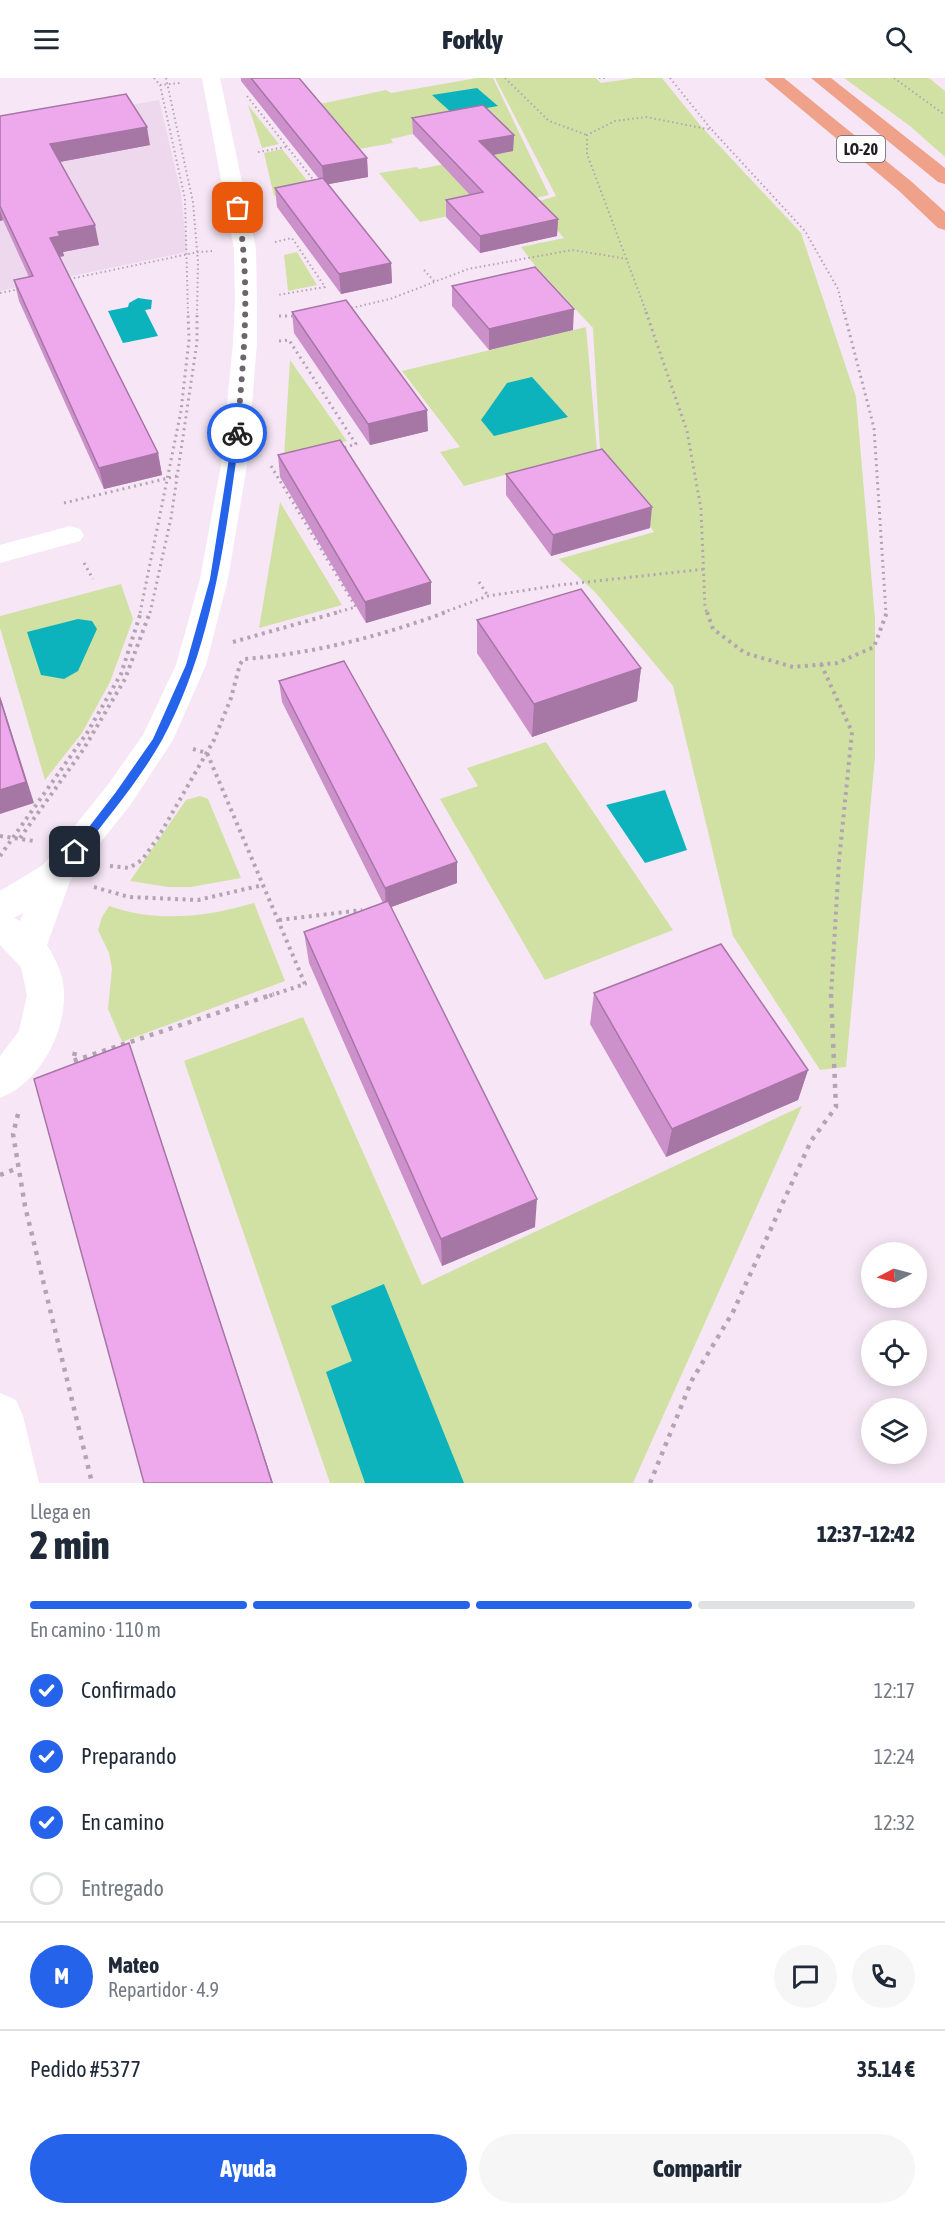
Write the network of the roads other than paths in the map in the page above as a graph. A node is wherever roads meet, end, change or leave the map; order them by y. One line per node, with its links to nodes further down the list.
1 (773, 78): 5 (highway, LO-20)
2 (820, 78): 4 (highway, LO-20)
3 (211, 79): 8 (street)
4 (945, 178)
5 (945, 224)
6 (70, 535): 7 (street)
7 (0, 554)
8 (55, 875): 9 (street); 10 (street)
9 (0, 909)
10 (14, 937): 11 (street)
11 (11, 1094)
12 (0, 1416): 13 (street)
13 (15, 1483)

